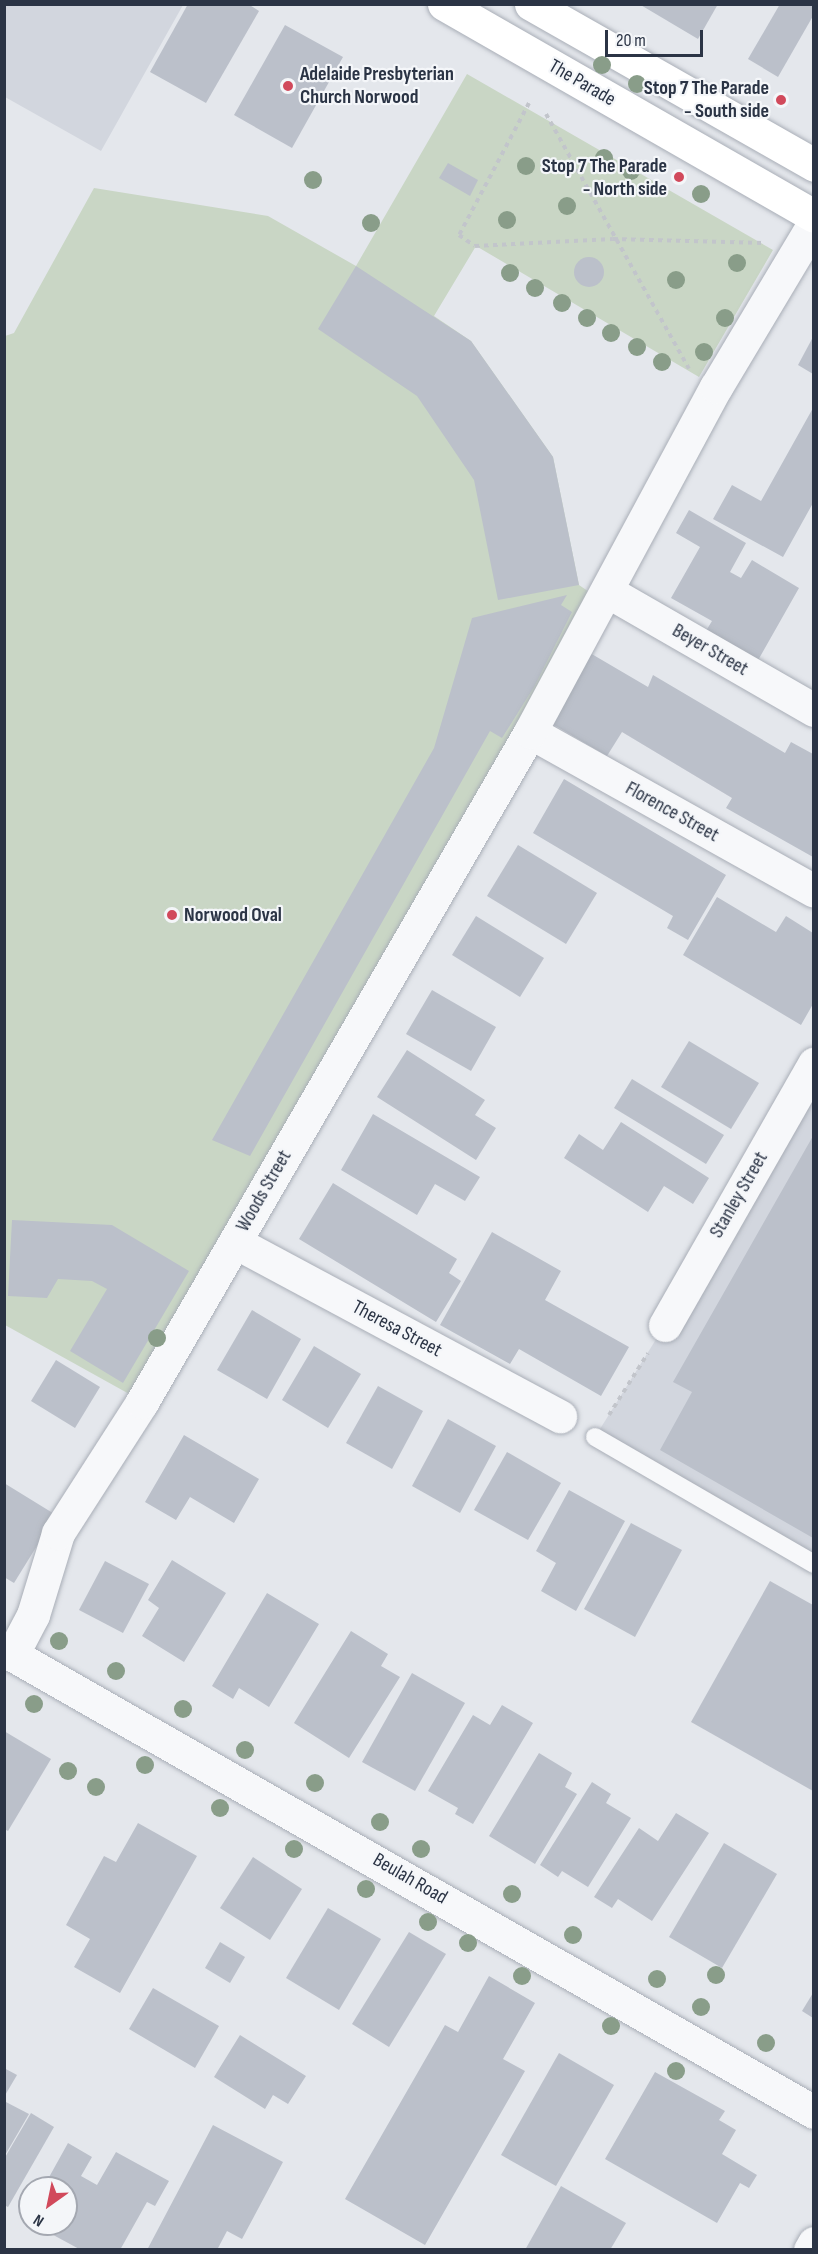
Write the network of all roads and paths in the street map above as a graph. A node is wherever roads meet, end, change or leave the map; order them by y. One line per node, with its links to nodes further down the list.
1 (444, 4): 6 (main road, The Parade)
2 (531, 4): 5 (main road)
3 (529, 103): 8 (path)
4 (546, 114): 8 (path)
5 (813, 165)
6 (813, 216)
7 (813, 223): 11 (street, Woods Street)
8 (613, 239): 9 (path); 10 (path)
9 (774, 243)
10 (693, 372)
11 (607, 591): 12 (street, Beyer Street); 13 (street, Woods Street)
12 (813, 710)
13 (530, 732): 14 (street, Florence Street); 16 (street, Woods Street)
14 (813, 891)
15 (813, 1064): 17 (street, Stanley Street)
16 (235, 1242): 18 (street, Theresa Street); 21 (street, Woods Street)
17 (665, 1325): 19 (path)
18 (560, 1416)
19 (595, 1437): 20 (lane)
20 (813, 1564)
21 (8, 1652): 22 (street, Beulah Road)
22 (813, 2112)
23 (813, 2243): 24 (street)
24 (810, 2250)

